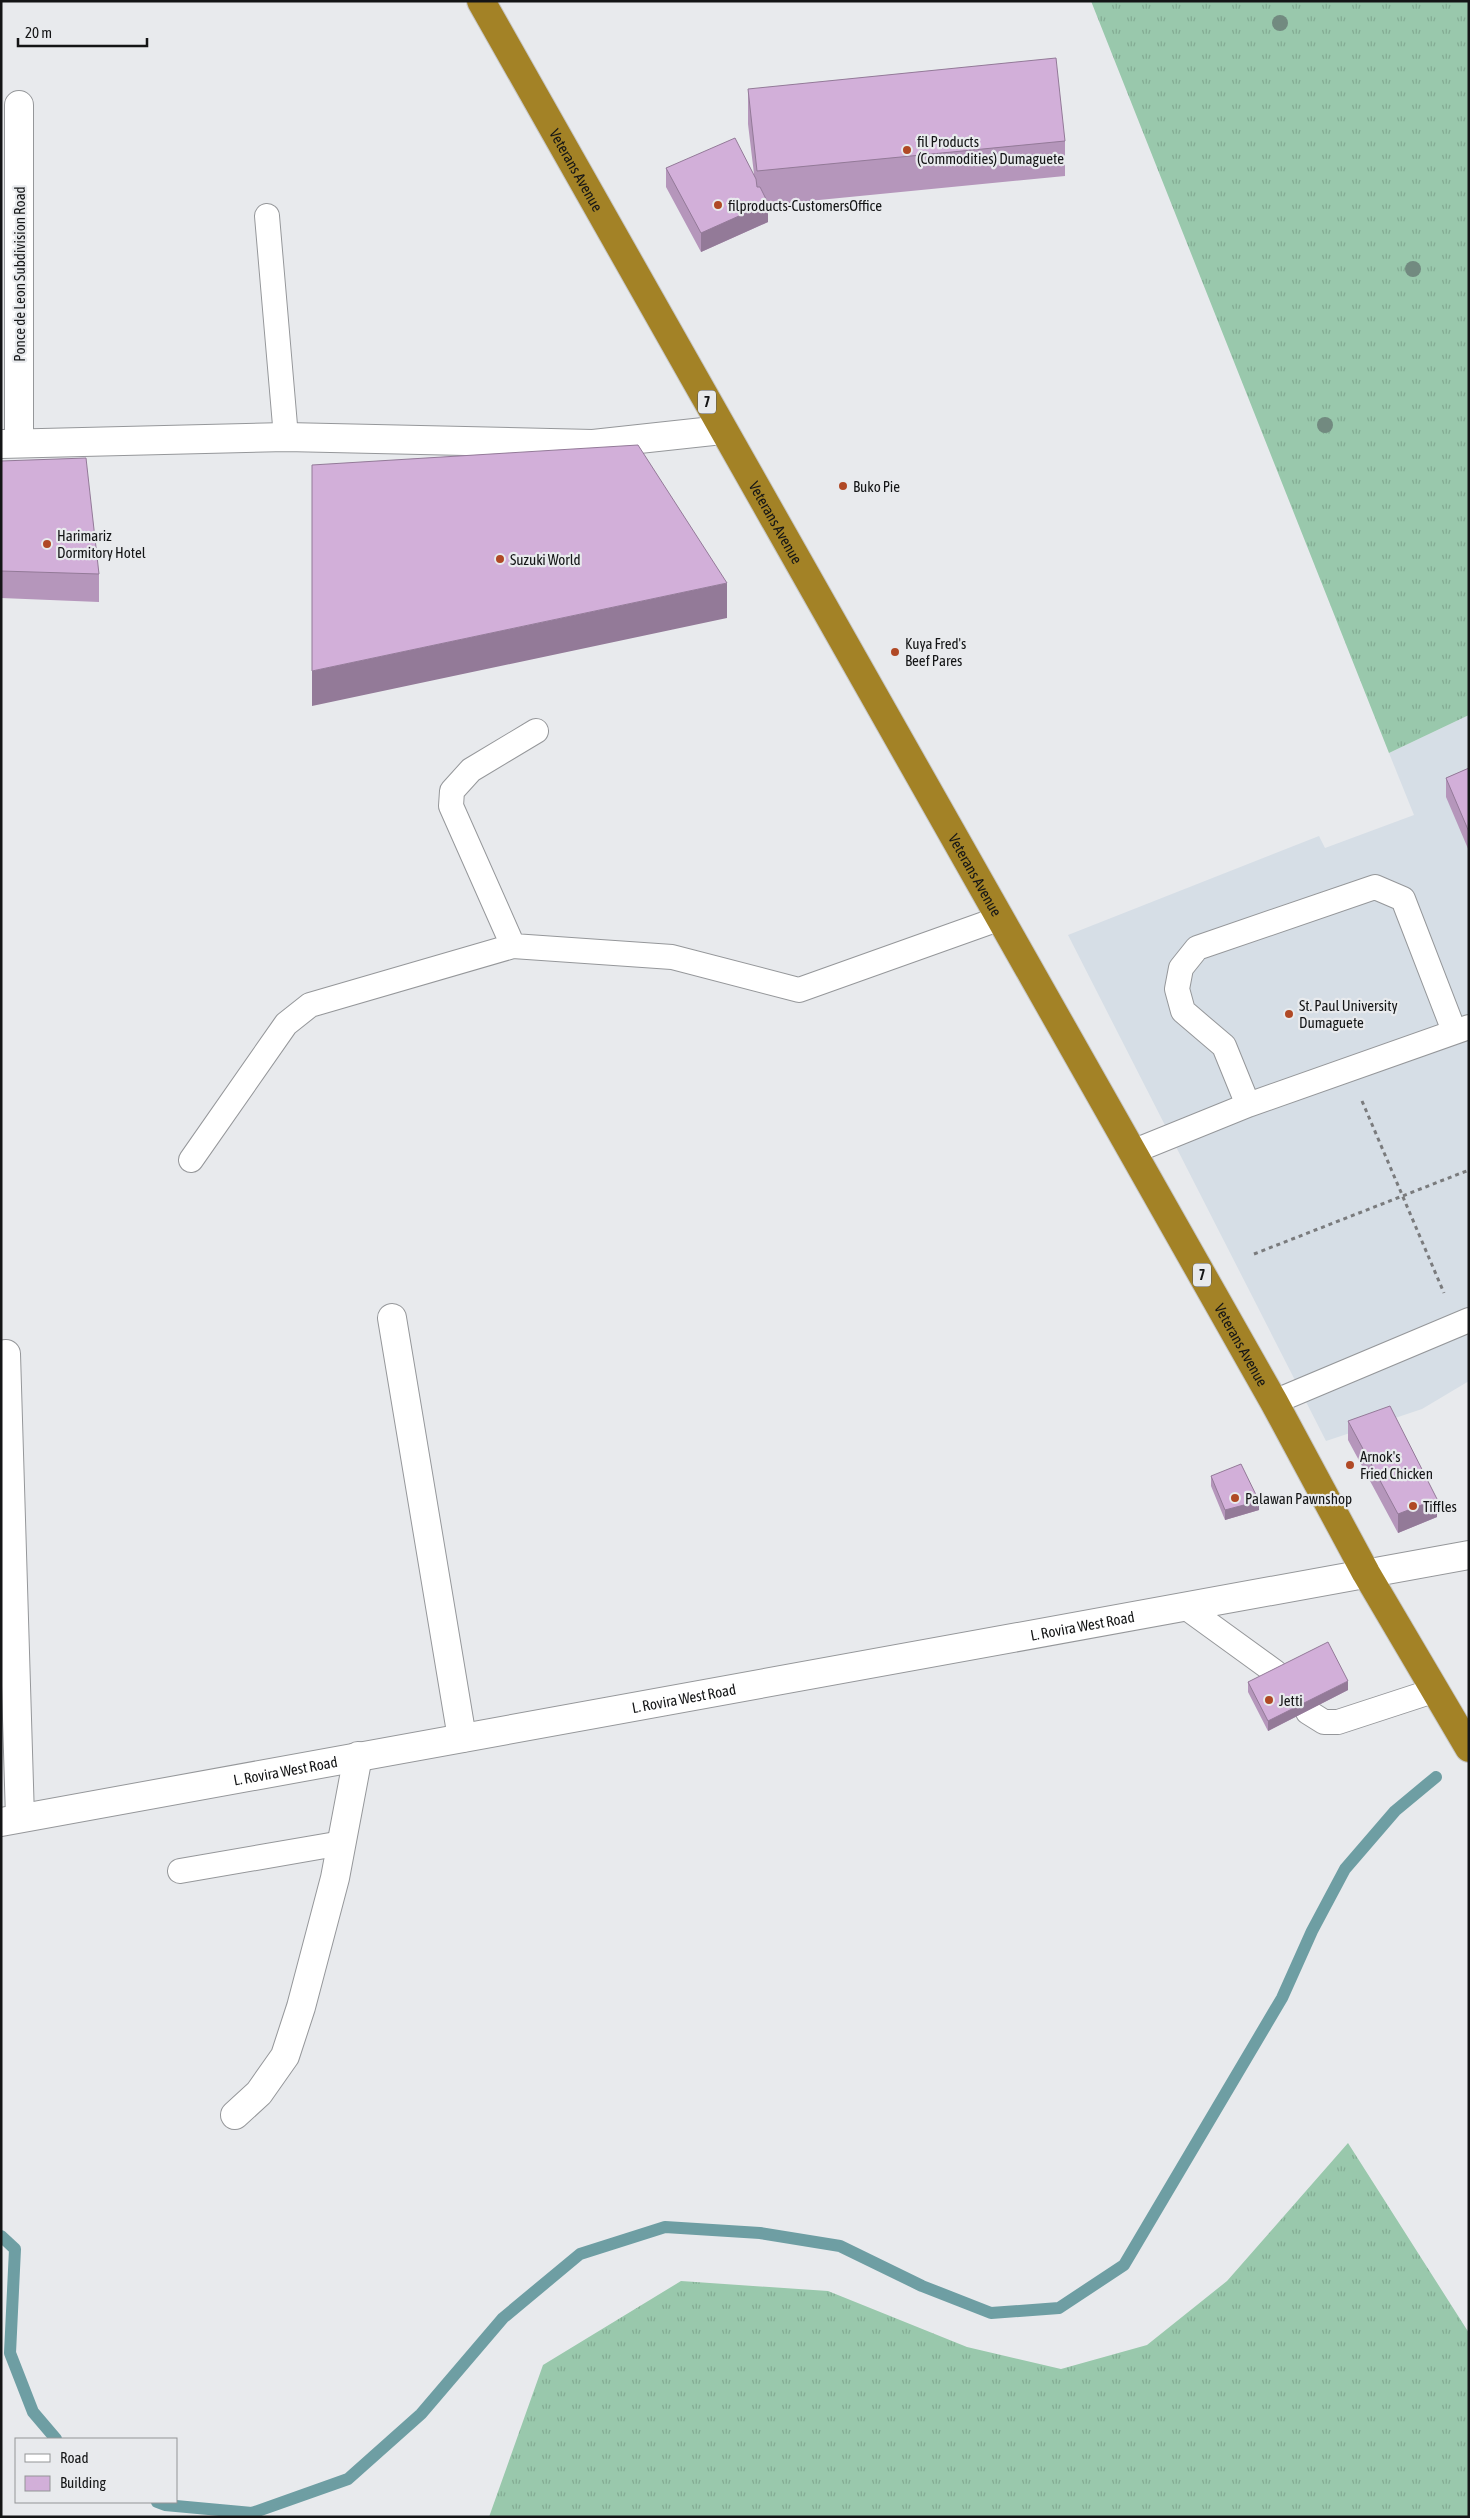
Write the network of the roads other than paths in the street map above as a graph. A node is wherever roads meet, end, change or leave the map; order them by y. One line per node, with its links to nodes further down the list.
1 (480, 1): 4 (highway, Veterans Avenue / 7)
2 (18, 105): 6 (street, Ponce de Leon Subdivision Road)
3 (267, 216): 5 (lane)
4 (722, 430): 5 (street); 8 (highway, Veterans Avenue / 7)
5 (286, 437): 6 (street)
6 (10, 443)
7 (536, 731): 9 (lane)
8 (1001, 918): 9 (lane); 12 (highway, Veterans Avenue / 7)
9 (513, 946): 13 (lane)
10 (1462, 1029): 11 (lane); 11 (lane)
11 (1248, 1105): 12 (lane)
12 (1132, 1152): 17 (highway, Veterans Avenue / 7)
13 (191, 1160)
14 (392, 1318): 24 (street)
15 (1463, 1323): 17 (lane)
16 (6, 1354): 27 (street)
17 (1274, 1402): 19 (highway, Veterans Avenue / 7)
18 (1469, 1555): 19 (street, L. Rovira West Road)
19 (1366, 1573): 20 (street, L. Rovira West Road); 22 (highway, Veterans Avenue / 7)
20 (1184, 1606): 21 (lane); 24 (street, L. Rovira West Road)
21 (1275, 1672)
22 (1436, 1690): 23 (lane); 25 (highway, Veterans Avenue / 7)
23 (1308, 1712)
24 (462, 1738): 26 (street, L. Rovira West Road)
25 (1469, 1748)
26 (358, 1756): 27 (street, L. Rovira West Road); 28 (street)
27 (11, 1820)
28 (342, 1843): 29 (lane); 30 (street)
29 (180, 1871)
30 (236, 2115)

